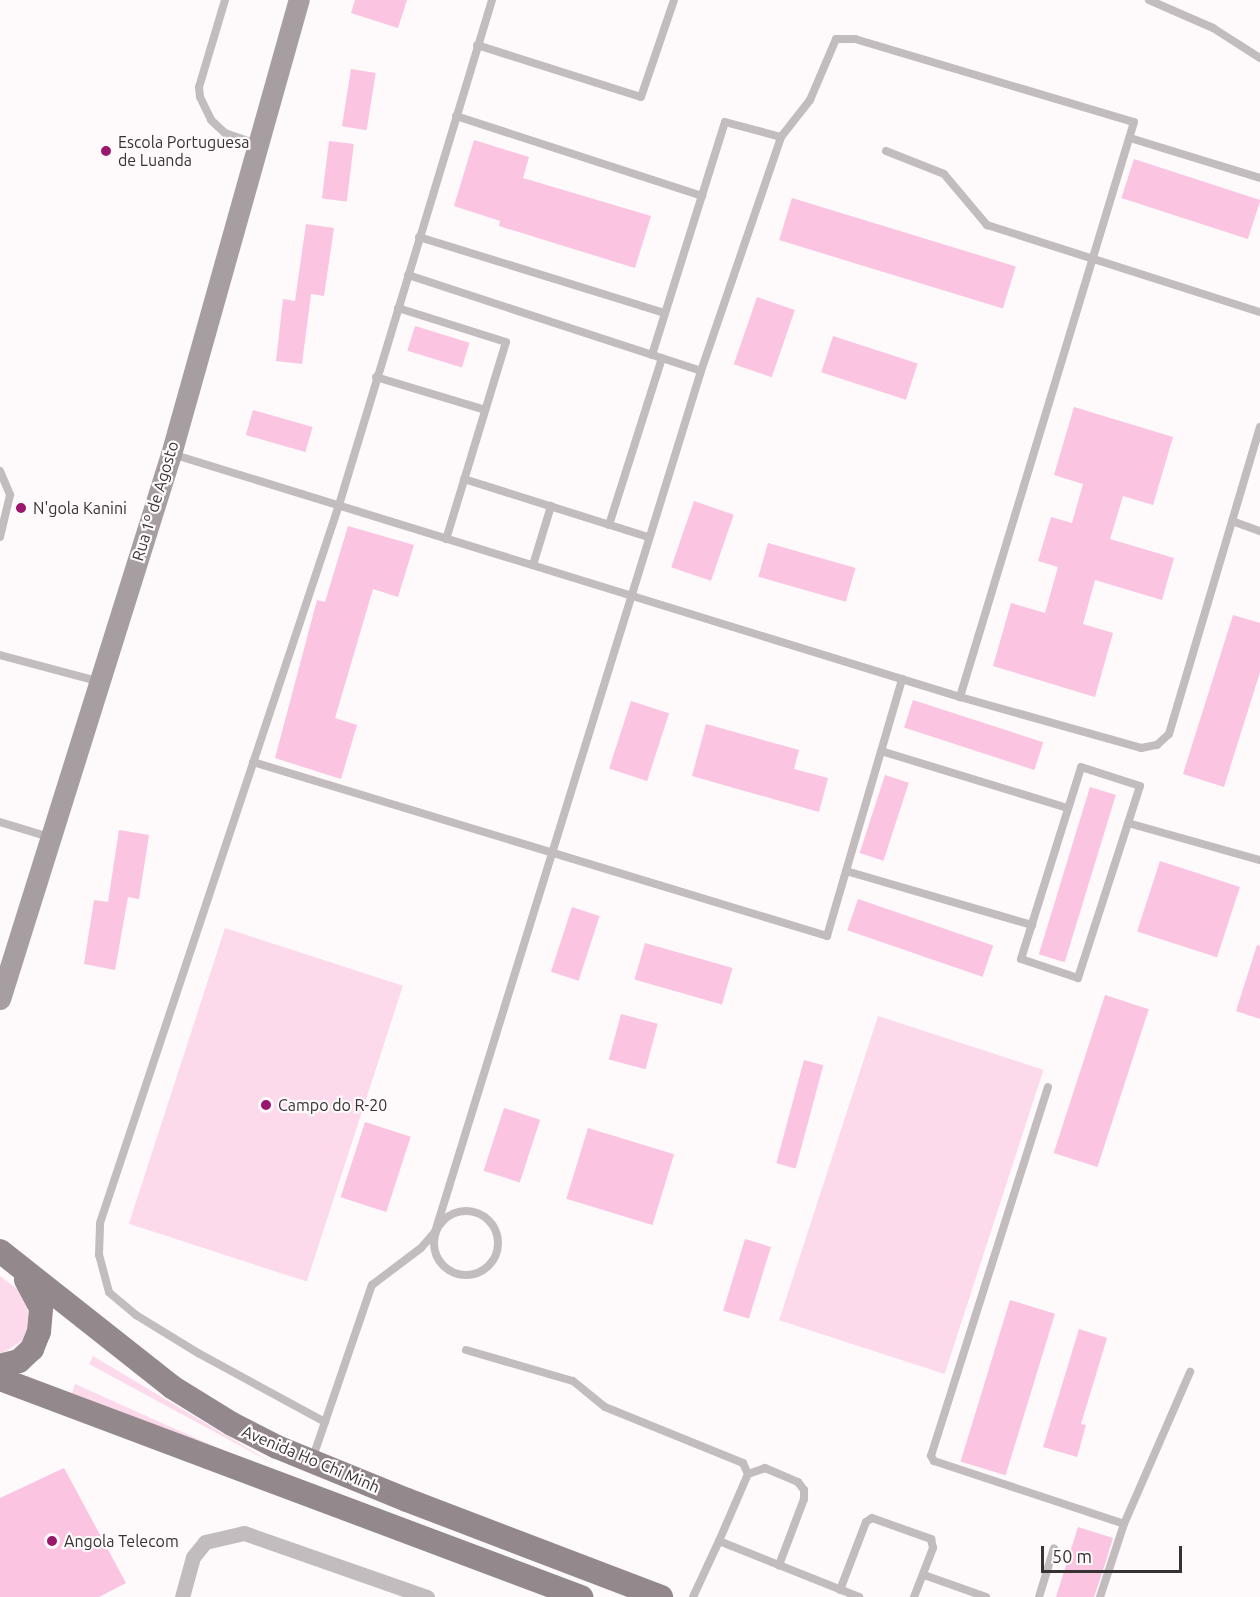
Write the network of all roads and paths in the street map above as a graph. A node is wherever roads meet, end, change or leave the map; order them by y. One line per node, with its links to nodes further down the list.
1 (225, 0): 11 (lane)
2 (299, 0): 11 (main road, Rua 1º de Agosto)
3 (492, 0): 6 (lane)
4 (674, 0): 6 (lane)
5 (1149, 0): 7 (lane)
6 (477, 45): 8 (lane)
7 (1260, 58)
8 (456, 116): 14 (lane); 15 (lane)
9 (781, 137): 10 (lane); 14 (lane); 23 (lane)
10 (1130, 138): 13 (lane); 16 (lane)
11 (258, 144): 27 (main road, Rua 1º de Agosto)
12 (886, 151): 16 (lane)
13 (1260, 178)
14 (702, 196): 20 (lane)
15 (419, 237): 17 (lane); 20 (lane)
16 (1094, 257): 19 (lane); 43 (lane)
17 (408, 275): 18 (lane); 21 (lane)
18 (398, 308): 24 (lane); 25 (lane)
19 (1260, 312)
20 (665, 313): 21 (lane)
21 (652, 355): 22 (lane)
22 (662, 358): 23 (lane); 33 (lane)
23 (701, 371): 36 (lane)
24 (376, 377): 25 (lane); 30 (lane)
25 (485, 410): 29 (lane)
26 (1260, 427): 32 (lane)
27 (171, 454): 30 (lane); 42 (main road, Rua 1º de Agosto)
28 (0, 471): 35 (lane)
29 (464, 479): 31 (lane); 37 (lane)
30 (339, 505): 37 (lane); 45 (lane)
31 (551, 506): 33 (lane); 38 (lane)
32 (1232, 521): 34 (lane); 43 (lane)
33 (609, 525): 36 (lane)
34 (1260, 531)
35 (0, 537)
36 (648, 537): 39 (lane)
37 (446, 539): 38 (lane)
38 (533, 565): 39 (lane)
39 (632, 595): 41 (lane); 50 (lane)
40 (0, 656): 42 (lane)
41 (902, 679): 43 (lane); 44 (lane)
42 (98, 681): 49 (main road, Rua 1º de Agosto)
43 (960, 697)
44 (881, 751): 46 (lane); 52 (lane)
45 (253, 762): 50 (lane); 62 (lane)
46 (1068, 808): 48 (lane); 53 (lane)
47 (0, 822): 49 (lane)
48 (1128, 823): 51 (lane); 53 (lane)
49 (49, 837): 54 (main road, Rua 1º de Agosto)
50 (552, 854): 52 (lane); 56 (lane)
51 (1260, 860)
52 (846, 871): 53 (lane)
53 (1032, 925)
54 (0, 999)
55 (1047, 1087): 65 (lane)
56 (435, 1232): 56 (lane); 62 (lane)
57 (2, 1250): 59 (main road); 63 (main road, Avenida Ho Chi Minh)
58 (466, 1350): 64 (lane)
59 (0, 1366)
60 (1190, 1372): 65 (lane)
61 (0, 1379): 73 (main road, Avenida Ho Chi Minh)
62 (325, 1422): 63 (lane)
63 (312, 1459): 74 (main road, Avenida Ho Chi Minh)
64 (748, 1474): 66 (lane); 68 (lane)
65 (1124, 1524): 80 (lane)
66 (719, 1541): 68 (lane); 75 (lane)
67 (1054, 1548): 79 (lane)
68 (779, 1565): 70 (lane)
69 (924, 1575): 70 (lane); 77 (lane); 78 (lane)
70 (840, 1590): 76 (lane)
71 (182, 1597): 72 (street)
72 (427, 1597)
73 (581, 1597)
74 (661, 1597)
75 (693, 1597)
76 (859, 1597)
77 (914, 1597)
78 (986, 1597)
79 (1039, 1597)
80 (1100, 1597)

